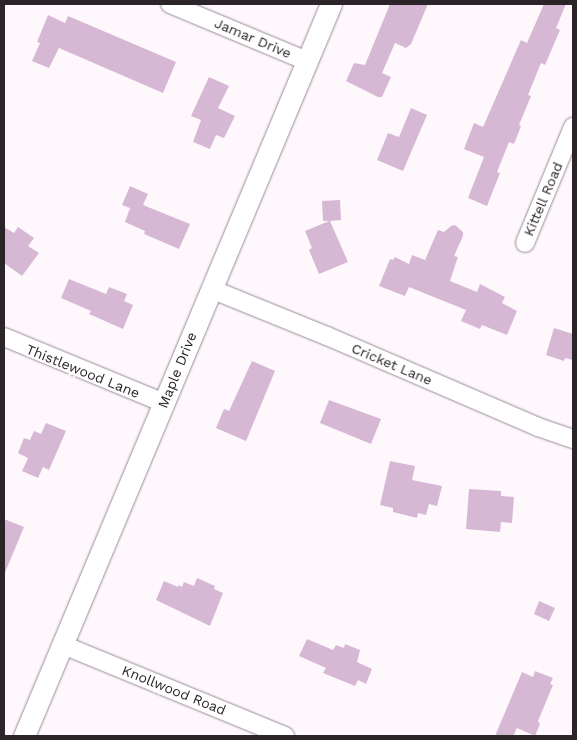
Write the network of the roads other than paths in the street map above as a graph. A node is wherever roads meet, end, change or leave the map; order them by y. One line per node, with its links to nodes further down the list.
1 (170, 4): 3 (street, Jamar Drive)
2 (330, 4): 3 (street, Maple Drive)
3 (307, 60): 6 (street, Maple Drive)
4 (573, 127): 5 (street, Kittell Road)
5 (525, 243)
6 (210, 290): 8 (street, Maple Drive); 9 (street, Cricket Lane)
7 (4, 337): 8 (street, Thistlewood Lane)
8 (164, 404): 10 (street, Maple Drive)
9 (573, 439)
10 (63, 645): 11 (street, Maple Drive); 12 (street, Knollwood Road)
11 (24, 736)
12 (285, 736)

